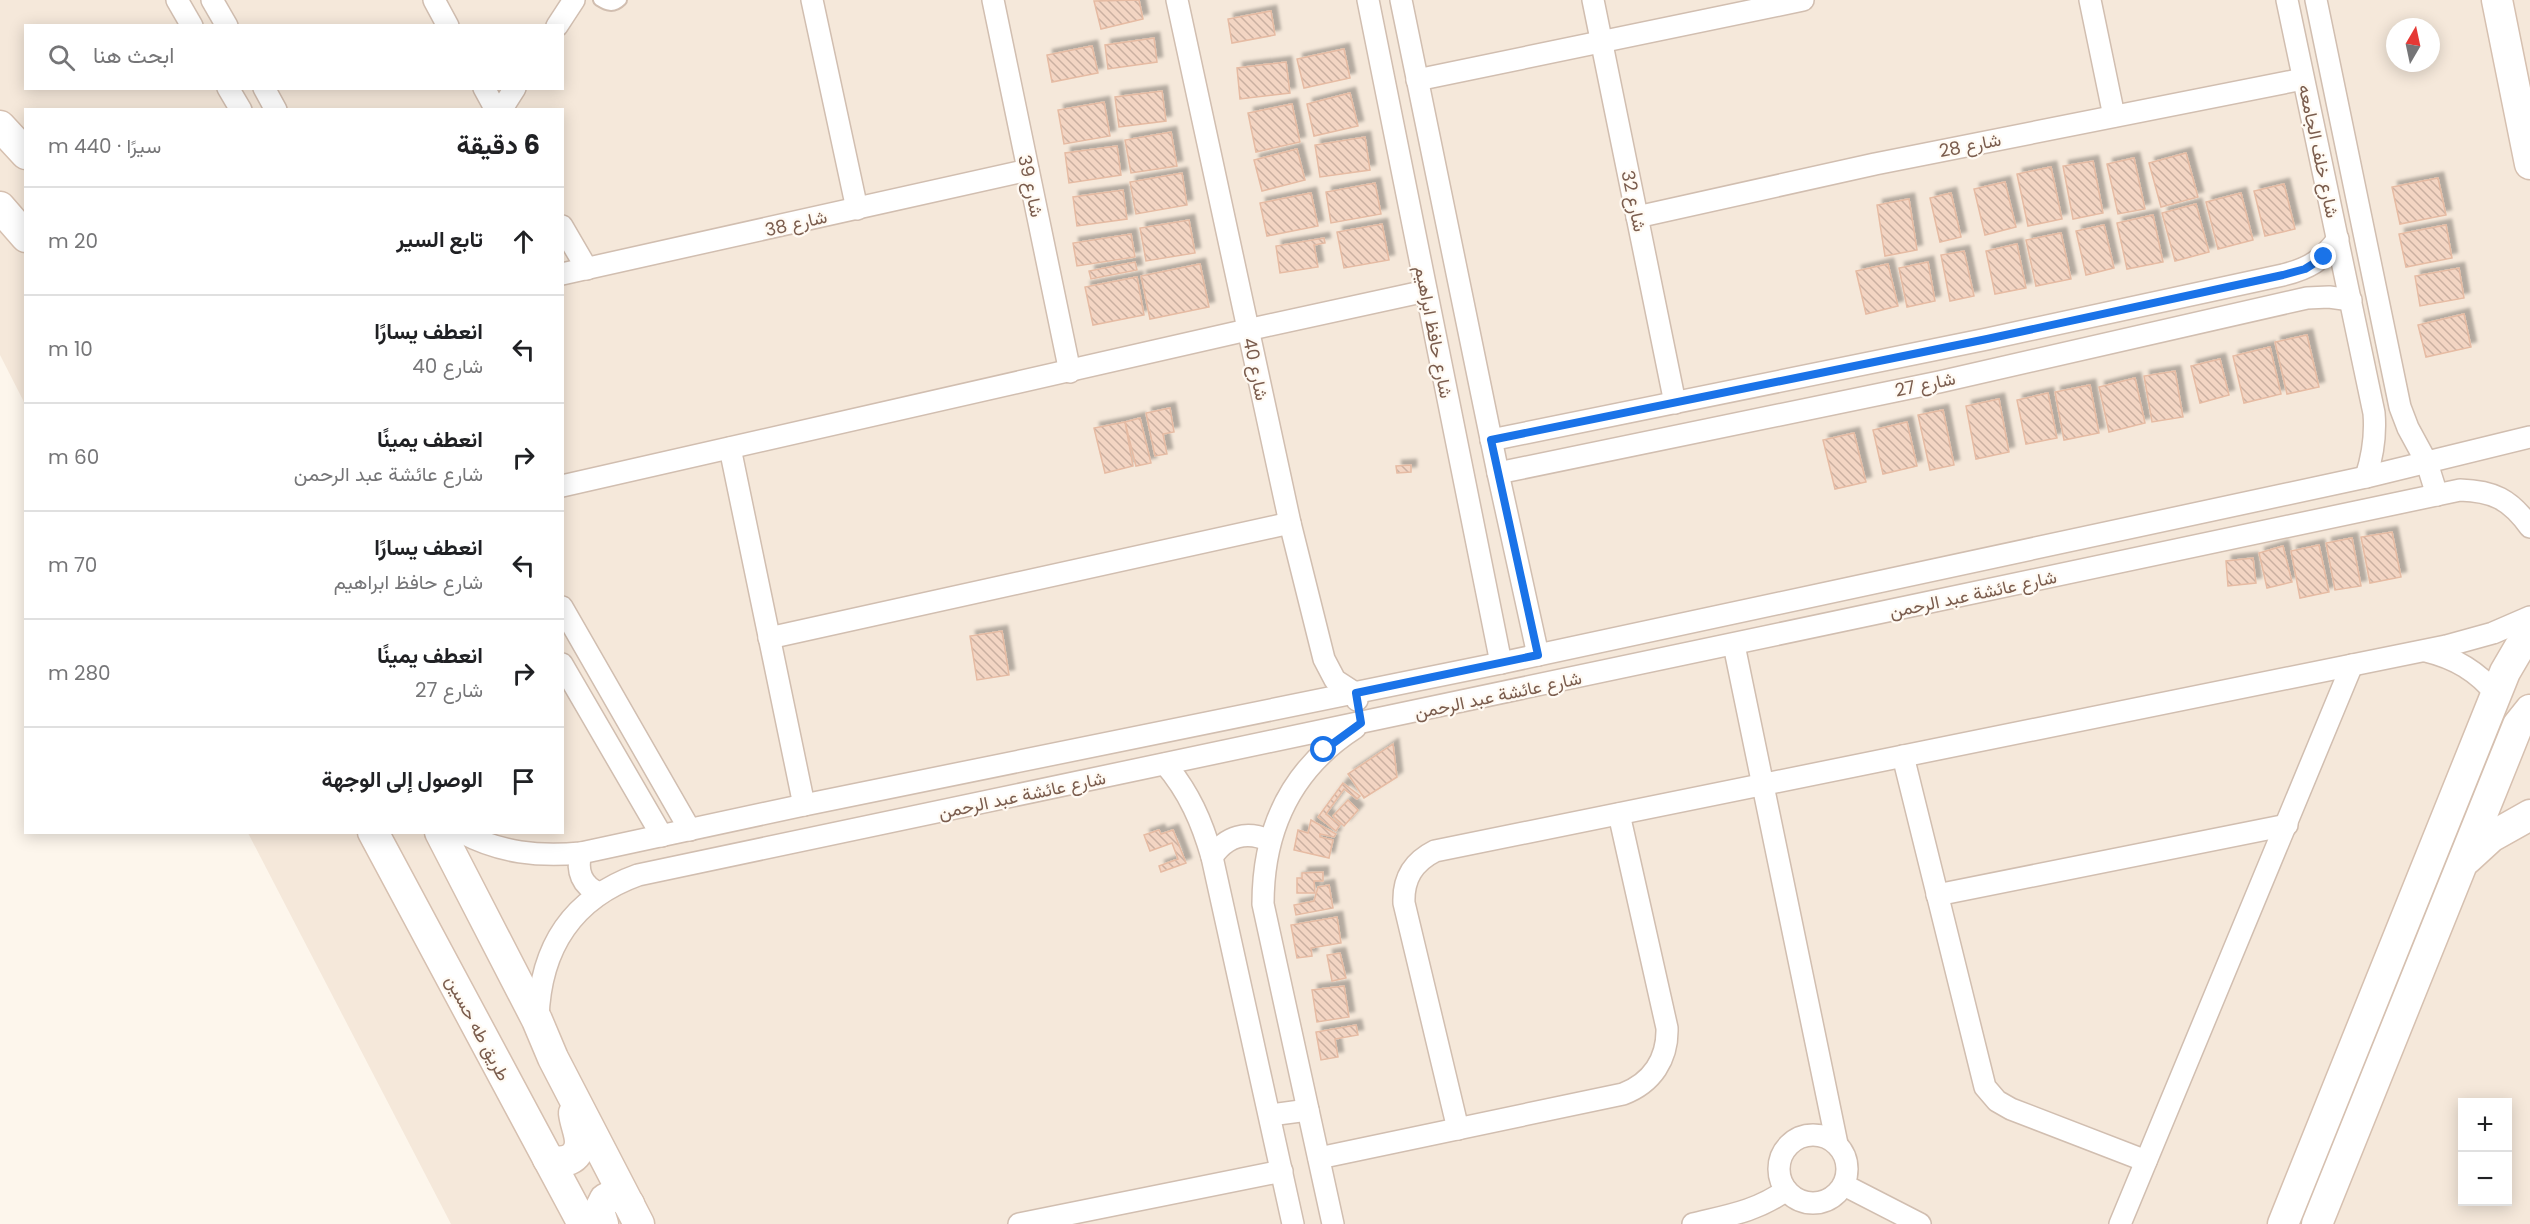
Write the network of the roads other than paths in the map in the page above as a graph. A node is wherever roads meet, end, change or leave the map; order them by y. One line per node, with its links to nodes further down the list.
1 (177, 0): 19 (street)
2 (212, 0): 20 (street)
3 (434, 0): 21 (street)
4 (574, 0): 22 (street)
5 (598, 0): 6 (lane)
6 (621, 0)
7 (812, 0): 40 (street)
8 (993, 0): 38 (street, شارع 39)
9 (1177, 0): 49 (street, شارع 40)
10 (1368, 0): 47 (street, شارع حافظ ابراهيم)
11 (1401, 0): 25 (street, شارع حافظ ابراهيم)
12 (1593, 0): 23 (street, شارع 32)
13 (1803, 0): 18 (street)
14 (2090, 0): 34 (street)
15 (2287, 0): 24 (street, شارع خلف الجامعه)
16 (2316, 0): 55 (street, شارع خلف الجامعه)
17 (2497, 0): 37 (street)
18 (1776, 3): 23 (street)
19 (191, 24)
20 (226, 24)
21 (447, 24)
22 (558, 24)
23 (1602, 42): 25 (street); 41 (street, شارع 32)
24 (2303, 79): 34 (street, شارع 28); 44 (street, شارع خلف الجامعه)
25 (1417, 80): 53 (street, شارع حافظ ابراهيم)
26 (229, 90): 30 (street)
27 (265, 90): 31 (street)
28 (485, 90): 32 (street)
29 (514, 90): 33 (street)
30 (240, 108)
31 (275, 108)
32 (495, 108)
33 (502, 108)
34 (2114, 116): 41 (street, شارع 28)
35 (0, 126): 36 (street)
36 (24, 152)
37 (2530, 164)
38 (1028, 170): 40 (street, شارع 38); 50 (street, شارع 39)
39 (0, 207): 43 (street)
40 (856, 209): 45 (street, شارع 38)
41 (1637, 217): 51 (street, شارع 32)
42 (564, 229): 45 (street)
43 (24, 235)
44 (2338, 239): 48 (street, شارع خلف الجامعه); 51 (street, شارع 27)
45 (587, 269): 46 (street, شارع 38)
46 (564, 274)
47 (1426, 291): 49 (street); 71 (street, شارع حافظ ابراهيم)
48 (2351, 300): 56 (street, شارع 27); 57 (street, شارع خلف الجامعه)
49 (1247, 330): 50 (street); 60 (street, شارع 40)
50 (1070, 372): 54 (street)
51 (1675, 403): 53 (street, شارع 27)
52 (2530, 437): 55 (street, شارع عائشة عبد الرحمن)
53 (1491, 440): 56 (street, شارع حافظ ابراهيم)
54 (730, 448): 58 (street); 67 (street)
55 (2427, 463): 57 (street, شارع عائشة عبد الرحمن); 59 (street, شارع خلف الجامعه)
56 (1497, 473): 70 (street, شارع حافظ ابراهيم)
57 (2366, 477): 62 (street, شارع عائشة عبد الرحمن)
58 (564, 486)
59 (2437, 495): 61 (street, شارع عائشة عبد الرحمن); 65 (street, شارع عائشة عبد الرحمن)
60 (1290, 523): 67 (street); 74 (street, شارع 40)
61 (2530, 527)
62 (1855, 587): 65 (street); 70 (street, شارع عائشة عبد الرحمن)
63 (564, 611): 87 (street)
64 (2530, 617): 69 (street)
65 (1862, 618): 68 (street, شارع عائشة عبد الرحمن)
66 (2530, 636): 75 (street)
67 (769, 638): 83 (street)
68 (1734, 645): 77 (street, شارع عائشة عبد الرحمن); 82 (street)
69 (2422, 650): 72 (street); 75 (street)
70 (1538, 655): 71 (street, شارع عائشة عبد الرحمن)
71 (1501, 663): 74 (street, شارع عائشة عبد الرحمن)
72 (2352, 664): 79 (street); 86 (street)
73 (564, 667): 91 (street)
74 (1356, 693): 77 (street); 78 (street, شارع عائشة عبد الرحمن)
75 (2496, 694): 93 (street)
76 (2530, 710): 96 (street)
77 (1361, 723): 80 (street, شارع عائشة عبد الرحمن); 92 (street)
78 (1079, 749): 81 (street); 83 (street, شارع عائشة عبد الرحمن)
79 (1903, 756): 82 (street); 98 (street)
80 (1165, 764): 81 (street, شارع عائشة عبد الرحمن); 95 (street)
81 (1088, 781): 97 (street, شارع عائشة عبد الرحمن)
82 (1763, 785): 84 (street); 104 (street)
83 (804, 805): 87 (street, شارع عائشة عبد الرحمن)
84 (1619, 814): 103 (street); 103 (street)
85 (2530, 815): 96 (street)
86 (2287, 825): 98 (street); 107 (street)
87 (690, 830): 91 (street, شارع عائشة عبد الرحمن)
88 (374, 834): 106 (street, طريق طه حسين)
89 (441, 834): 99 (street)
90 (466, 834): 94 (street, شارع عائشة عبد الرحمن)
91 (662, 836): 94 (street, شارع عائشة عبد الرحمن)
92 (1270, 841): 95 (street); 101 (street)
93 (2433, 852): 96 (street); 112 (street)
94 (581, 853): 97 (street)
95 (1212, 857): 102 (street)
96 (2463, 864): 113 (street)
97 (599, 893): 99 (street, شارع عائشة عبد الرحمن)
98 (1937, 895): 107 (street)
99 (537, 1020): 100 (street)
100 (574, 1099): 106 (street); 111 (street)
101 (1308, 1110): 102 (street); 105 (street)
102 (1270, 1115): 108 (street)
103 (1458, 1129): 105 (street)
104 (1837, 1144): 109 (street); 110 (street)
105 (1318, 1158): 118 (street)
106 (548, 1159): 114 (street, طريق طه حسين)
107 (2146, 1161): 121 (street)
108 (1282, 1171): 116 (street); 117 (street)
109 (1844, 1185): 110 (street); 120 (street)
110 (1786, 1190): 119 (street)
111 (634, 1214): 115 (street)
112 (2286, 1215): 113 (street)
113 (2318, 1221)
114 (583, 1224)
115 (603, 1224)
116 (1019, 1224)
117 (1293, 1224)
118 (1333, 1224)
119 (1693, 1224)
120 (1920, 1224)
121 (2120, 1224)

